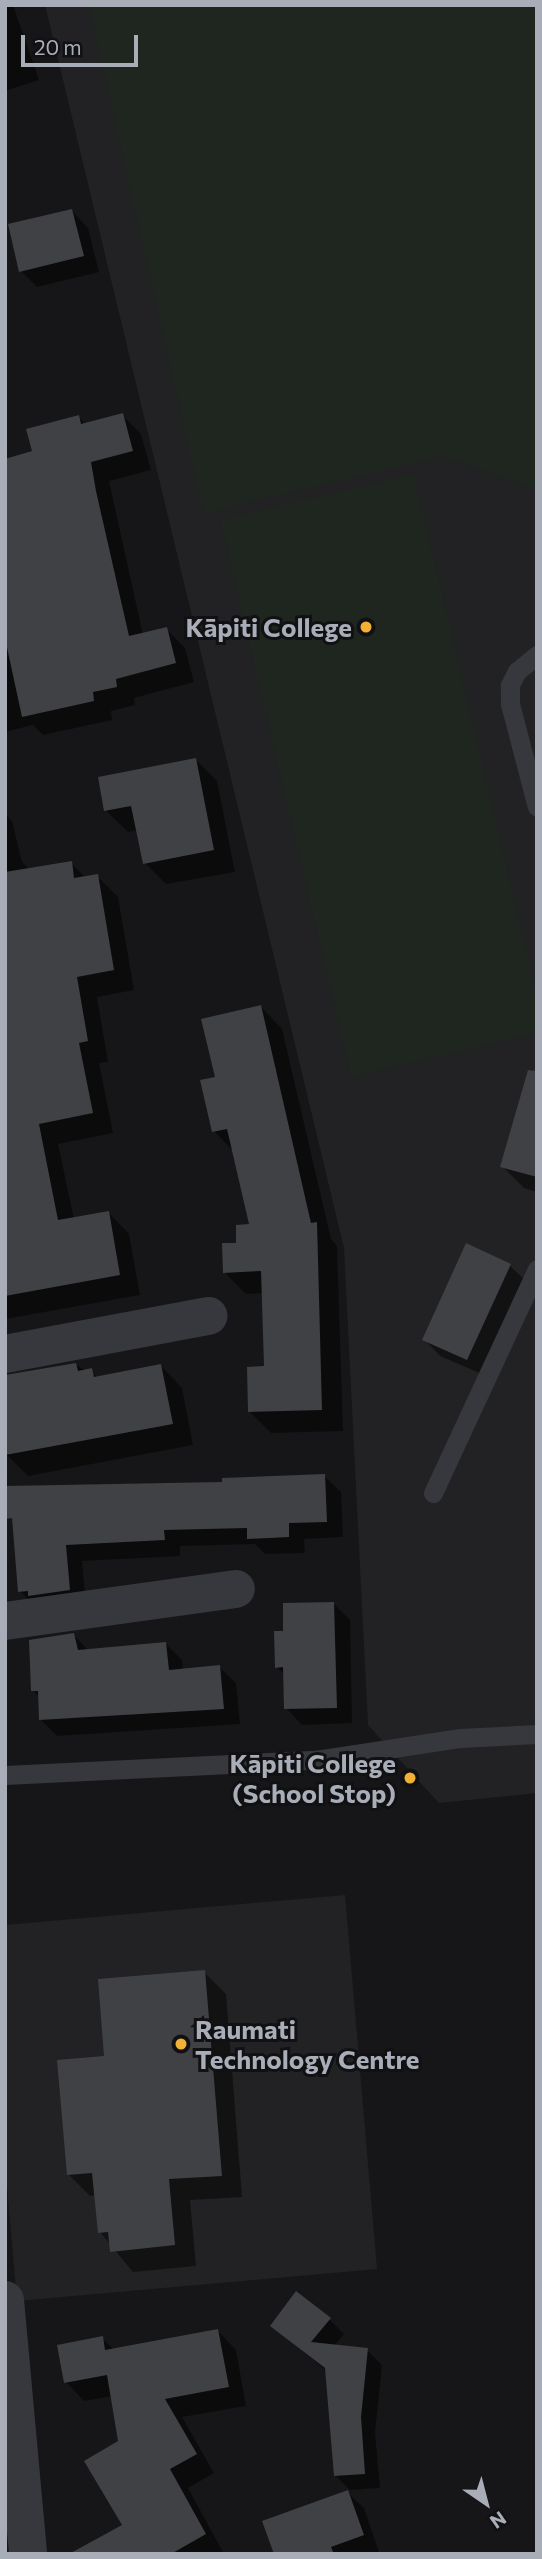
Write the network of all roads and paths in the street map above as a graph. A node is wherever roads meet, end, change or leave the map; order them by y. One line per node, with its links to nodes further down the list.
1 (537, 654): 2 (lane)
2 (537, 807)
3 (537, 1269): 6 (lane)
4 (208, 1316): 5 (street)
5 (5, 1354)
6 (433, 1493)
7 (236, 1589): 8 (street)
8 (5, 1621)
9 (537, 1734): 10 (lane)
10 (5, 1775)
11 (5, 2300): 12 (street)
12 (28, 2554)

